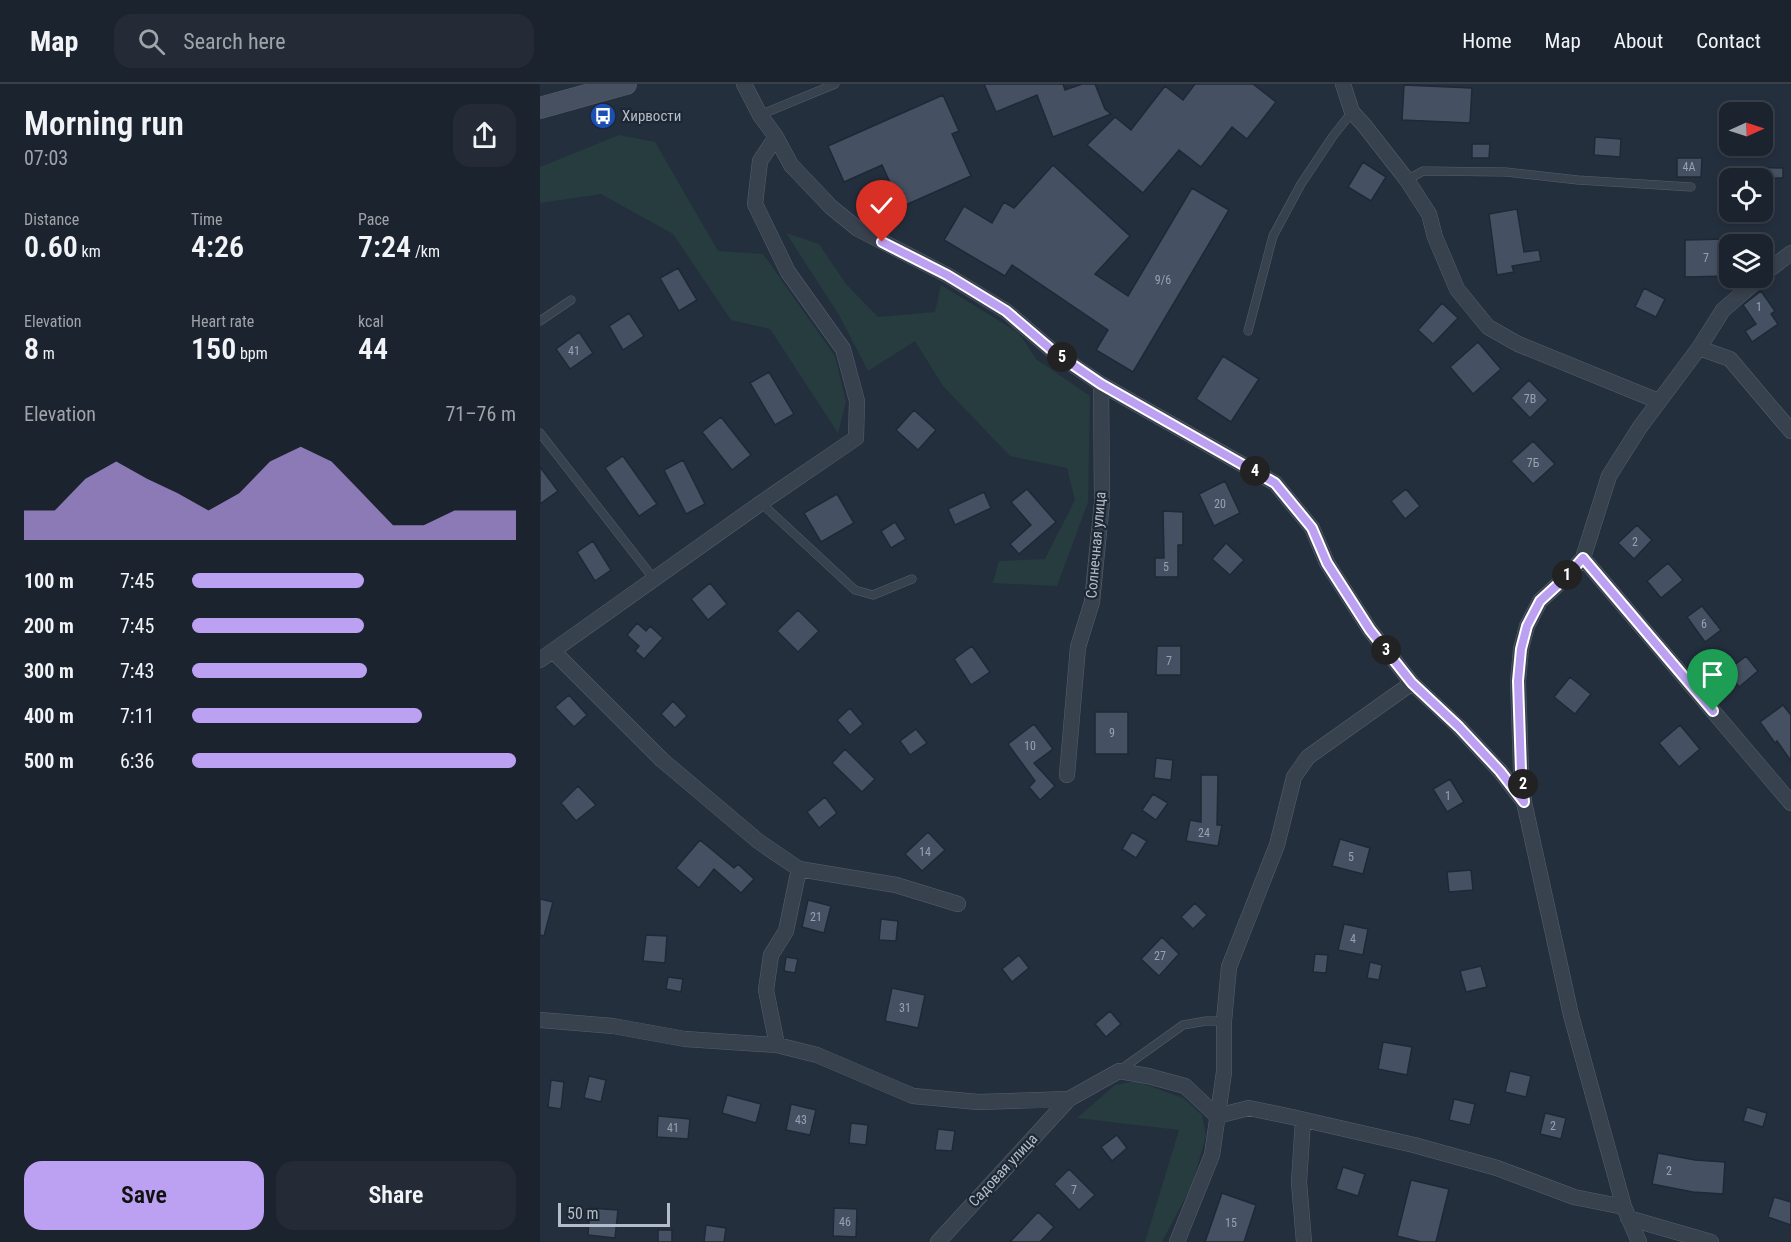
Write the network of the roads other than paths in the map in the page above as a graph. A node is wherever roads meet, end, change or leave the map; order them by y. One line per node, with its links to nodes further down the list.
1 (626, 84): 5 (main road)
2 (744, 84): 7 (street)
3 (835, 84): 7 (lane)
4 (1343, 84): 6 (street)
5 (540, 108)
6 (1352, 112): 9 (street); 16 (lane)
7 (760, 115): 8 (street)
8 (776, 137): 18 (street); 22 (street)
9 (1407, 180): 10 (lane); 19 (street)
10 (1691, 188)
11 (1791, 253): 12 (street)
12 (1773, 267)
13 (1748, 288): 17 (street)
14 (571, 300): 15 (lane)
15 (540, 321)
16 (1248, 331)
17 (1699, 348): 19 (street); 20 (street)
18 (1101, 384): 28 (street); 29 (street, Солнечная улица)
19 (1658, 401): 23 (street)
20 (1791, 431)
21 (540, 433): 24 (lane)
22 (761, 503): 24 (street); 25 (lane)
23 (1583, 558): 30 (street); 31 (street)
24 (654, 579): 26 (street)
25 (912, 579)
26 (554, 651): 27 (street); 32 (street)
27 (540, 660)
28 (1412, 683): 30 (street); 35 (street)
29 (1067, 775)
30 (1524, 802): 41 (street)
31 (1791, 803)
32 (799, 869): 33 (street); 36 (street)
33 (958, 904)
34 (540, 1020): 36 (street)
35 (1224, 1021): 37 (lane); 39 (street)
36 (777, 1045): 38 (street)
37 (1119, 1071): 38 (street); 39 (street)
38 (1069, 1099): 42 (street, Садовая улица)
39 (1217, 1116): 40 (street); 43 (street)
40 (1302, 1120): 41 (street); 44 (street)
41 (1626, 1213): 45 (street); 46 (street)
42 (938, 1242)
43 (1177, 1242)
44 (1304, 1242)
45 (1638, 1242)
46 (1710, 1242)

